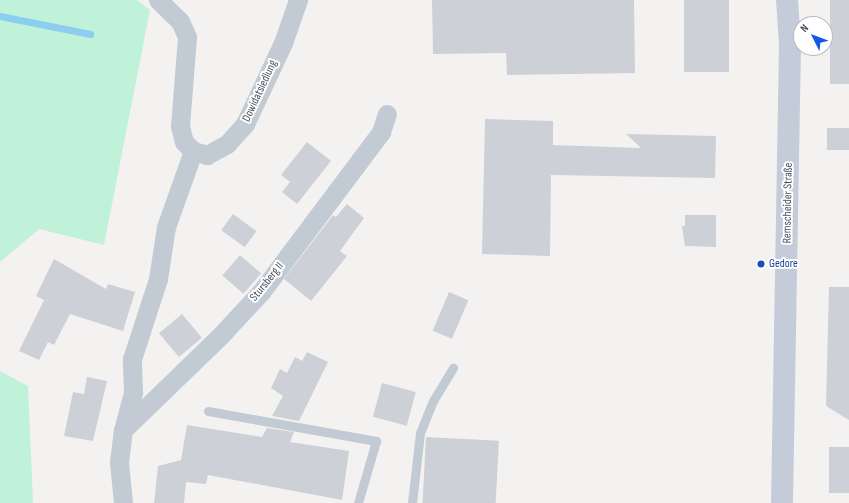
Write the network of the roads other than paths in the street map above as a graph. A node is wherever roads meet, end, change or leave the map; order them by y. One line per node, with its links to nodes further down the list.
1 (298, 0): 5 (street, Dowidatsiedlung)
2 (787, 0): 12 (main road, Remscheider Straße)
3 (162, 2): 5 (street)
4 (387, 114): 8 (street, Stursberg II)
5 (193, 151): 8 (street)
6 (453, 368): 11 (lane)
7 (208, 411): 10 (lane)
8 (123, 430): 9 (street)
9 (123, 503)
10 (358, 503)
11 (412, 503)
12 (782, 503)

